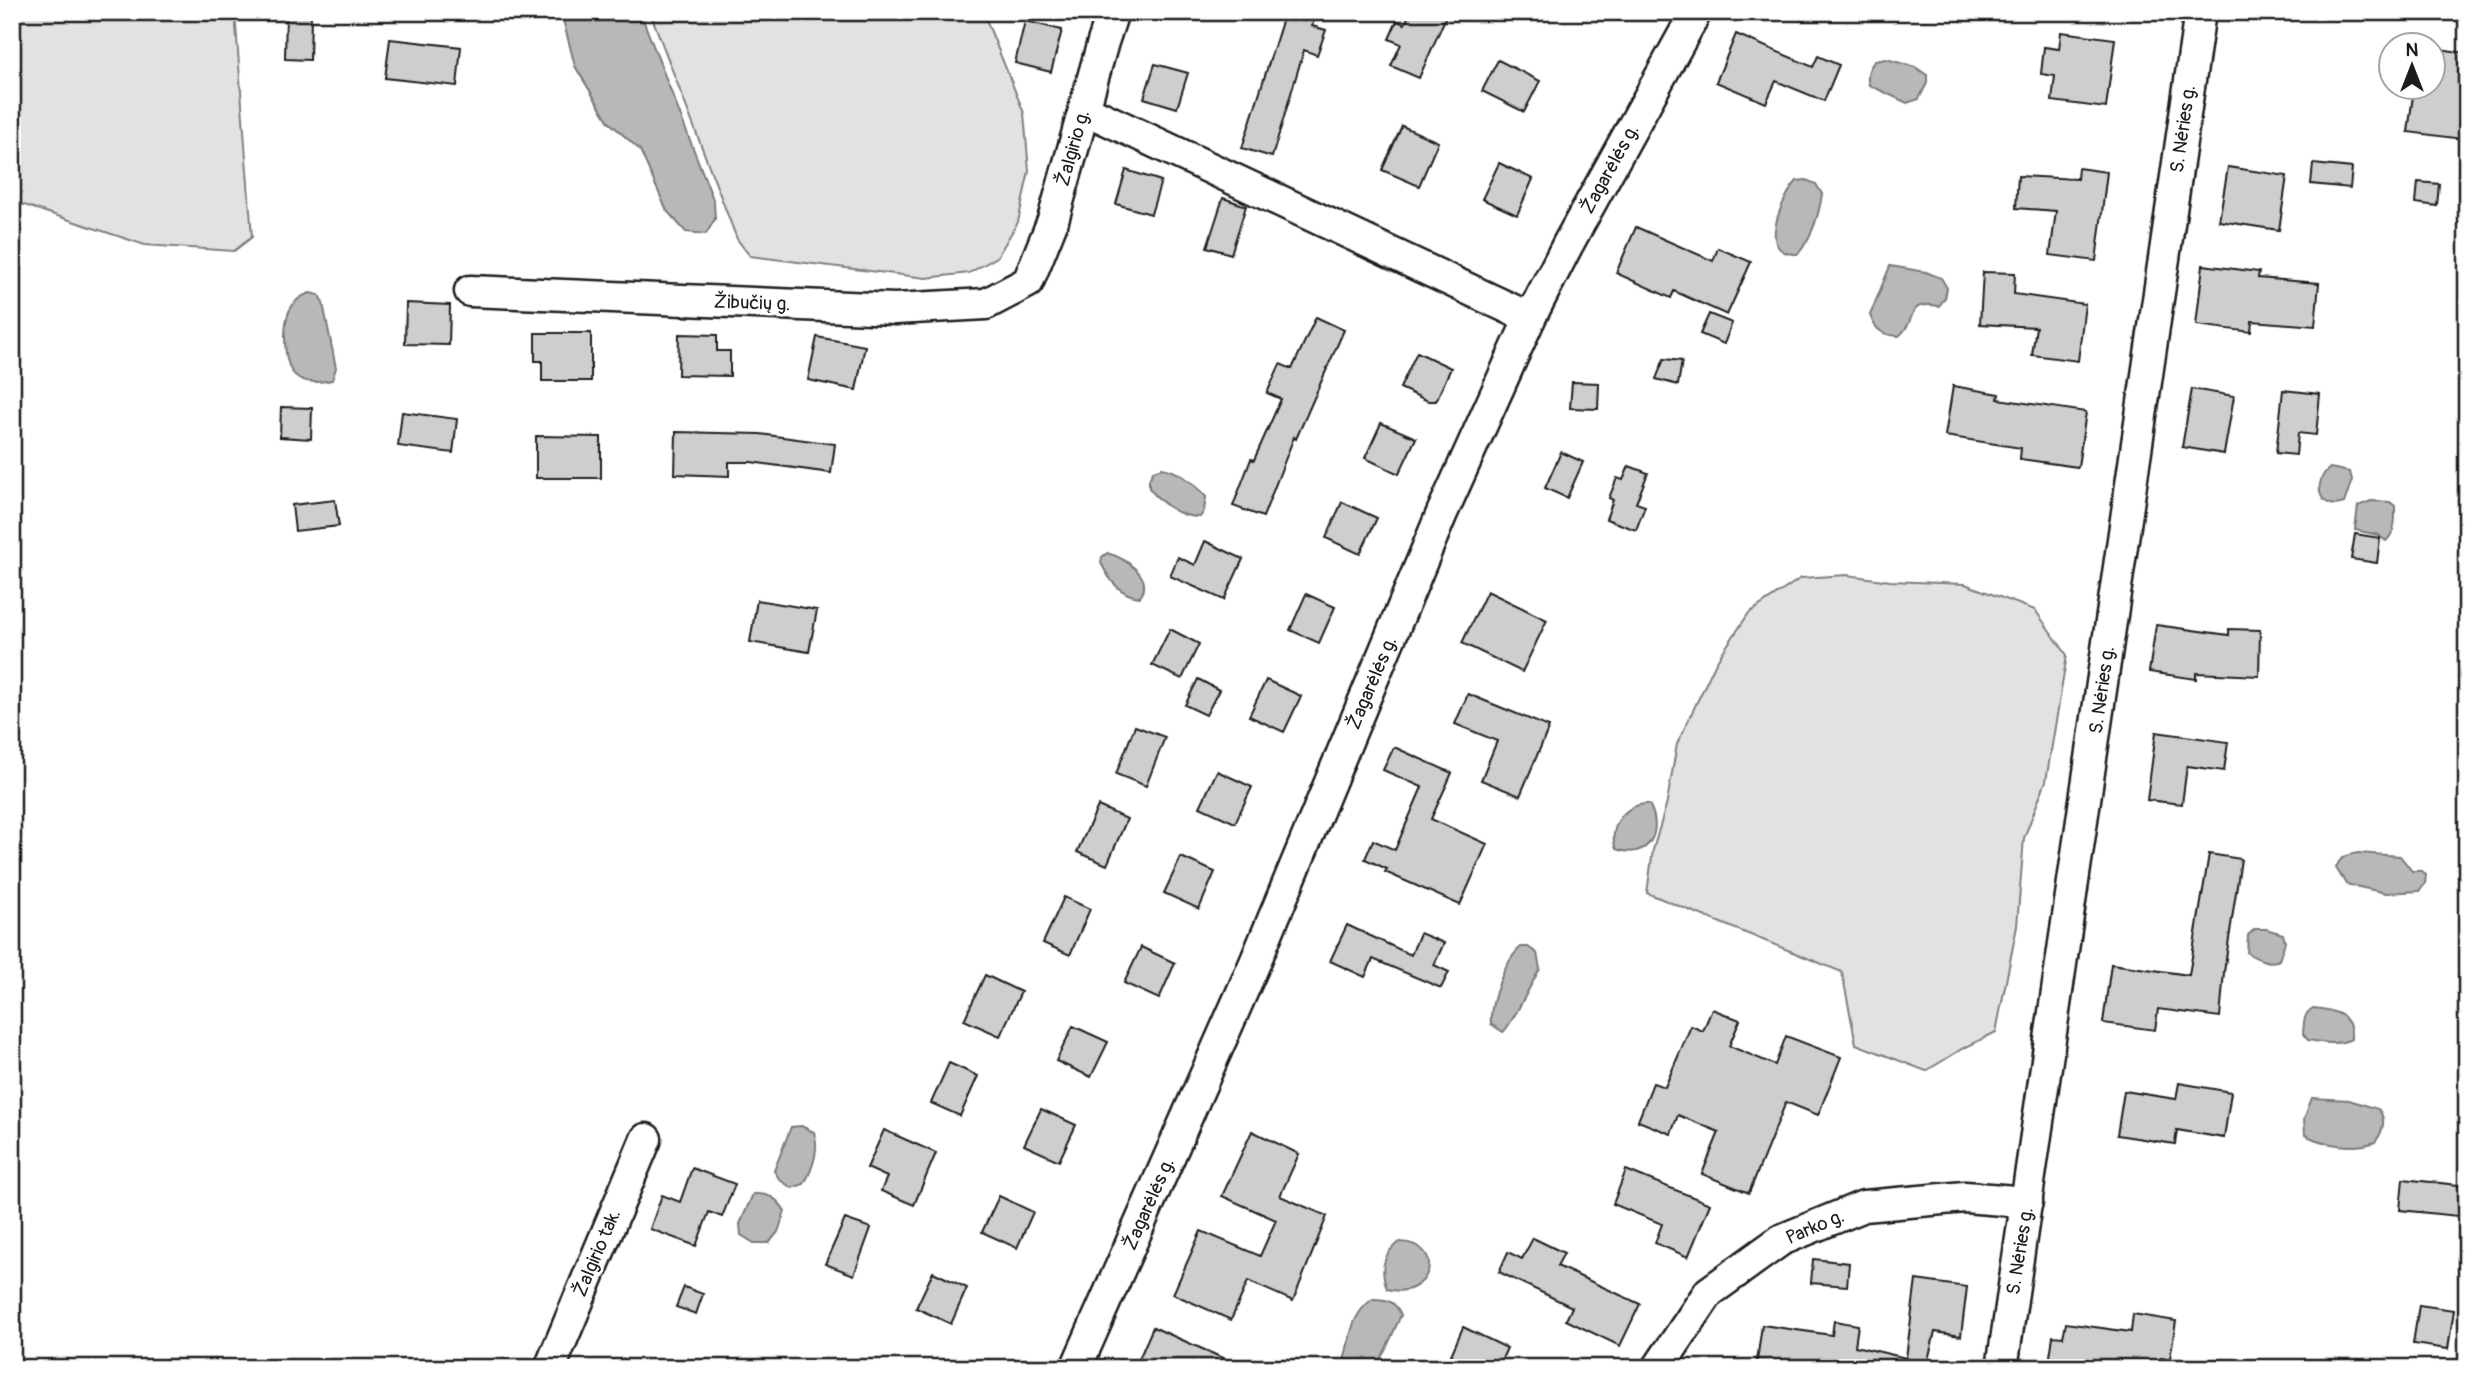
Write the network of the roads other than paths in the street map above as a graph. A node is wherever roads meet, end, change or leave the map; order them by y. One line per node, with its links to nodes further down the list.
1 (1113, 12): 4 (street, Žalgirio g.)
2 (1696, 12): 7 (street, Žagarėlės g.)
3 (2200, 12): 9 (street, S. Nėries g.)
4 (1084, 109): 5 (street, Žalgirio g.); 7 (street)
5 (1028, 282): 6 (street, Žibučių g.)
6 (470, 291)
7 (1530, 318): 11 (street, Žagarėlės g.)
8 (646, 1139): 10 (street, Žalgirio tak.)
9 (2028, 1202): 12 (street, Parko g.); 13 (street, S. Nėries g.)
10 (550, 1368)
11 (1076, 1368)
12 (1658, 1368)
13 (2002, 1368)

